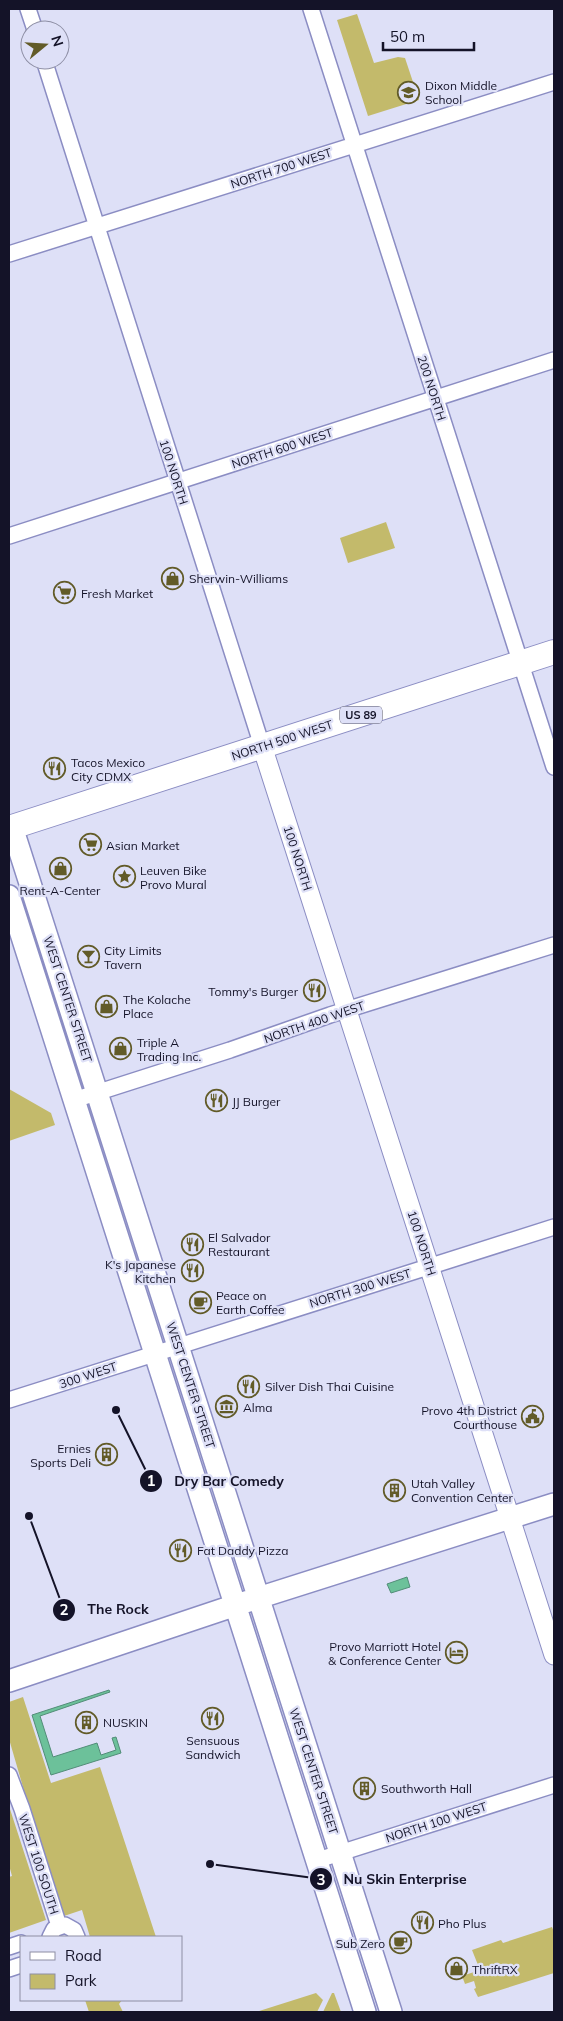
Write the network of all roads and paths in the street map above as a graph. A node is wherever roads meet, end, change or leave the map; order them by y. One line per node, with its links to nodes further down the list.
1 (311, 9): 4 (street, 200 NORTH)
2 (47, 70): 5 (street, 100 NORTH)
3 (554, 82): 4 (street, NORTH 700 WEST)
4 (355, 145): 5 (street, NORTH 700 WEST); 8 (street, 200 NORTH)
5 (98, 226): 6 (street, NORTH 700 WEST); 9 (street, 100 NORTH)
6 (9, 254)
7 (554, 360): 8 (street, NORTH 600 WEST)
8 (435, 398): 9 (street, NORTH 600 WEST); 12 (street, 200 NORTH)
9 (177, 481): 10 (street, NORTH 600 WEST); 13 (street, 100 NORTH)
10 (9, 536)
11 (554, 652): 12 (main road, NORTH 500 WEST / US 89)
12 (521, 663): 13 (main road, NORTH 500 WEST / US 89); 14 (street, 200 NORTH)
13 (262, 746): 15 (main road, NORTH 500 WEST / US 89); 18 (street, 100 NORTH)
14 (554, 767)
15 (10, 823): 19 (main road, WEST CENTER STREET)
16 (9, 896): 20 (main road, WEST CENTER STREET)
17 (554, 946): 18 (street, NORTH 400 WEST)
18 (348, 1010): 19 (street, NORTH 400 WEST); 22 (street, 100 NORTH)
19 (98, 1093): 20 (street, NORTH 400 WEST); 23 (main road, WEST CENTER STREET)
20 (74, 1100): 23 (main road, WEST CENTER STREET)
21 (554, 1227): 22 (street, NORTH 300 WEST)
22 (430, 1267): 23 (street, NORTH 300 WEST); 26 (street, 100 NORTH)
23 (166, 1349): 24 (street, 300 WEST); 27 (main road, WEST CENTER STREET); 28 (main road, WEST CENTER STREET)
24 (9, 1400)
25 (554, 1504): 26 (main road)
26 (510, 1518): 27 (main road); 29 (street, 100 NORTH)
27 (259, 1598): 28 (main road); 33 (main road, WEST CENTER STREET)
28 (236, 1605): 30 (main road); 34 (main road, WEST CENTER STREET)
29 (554, 1655)
30 (9, 1681)
31 (9, 1775): 35 (street, WEST 100 SOUTH)
32 (554, 1785): 33 (street, NORTH 100 WEST)
33 (340, 1852): 34 (street, NORTH 100 WEST); 38 (main road, WEST CENTER STREET)
34 (318, 1860): 37 (main road, WEST CENTER STREET)
35 (50, 1933): 36 (street)
36 (77, 1936)
37 (365, 2012)
38 (391, 2012)

